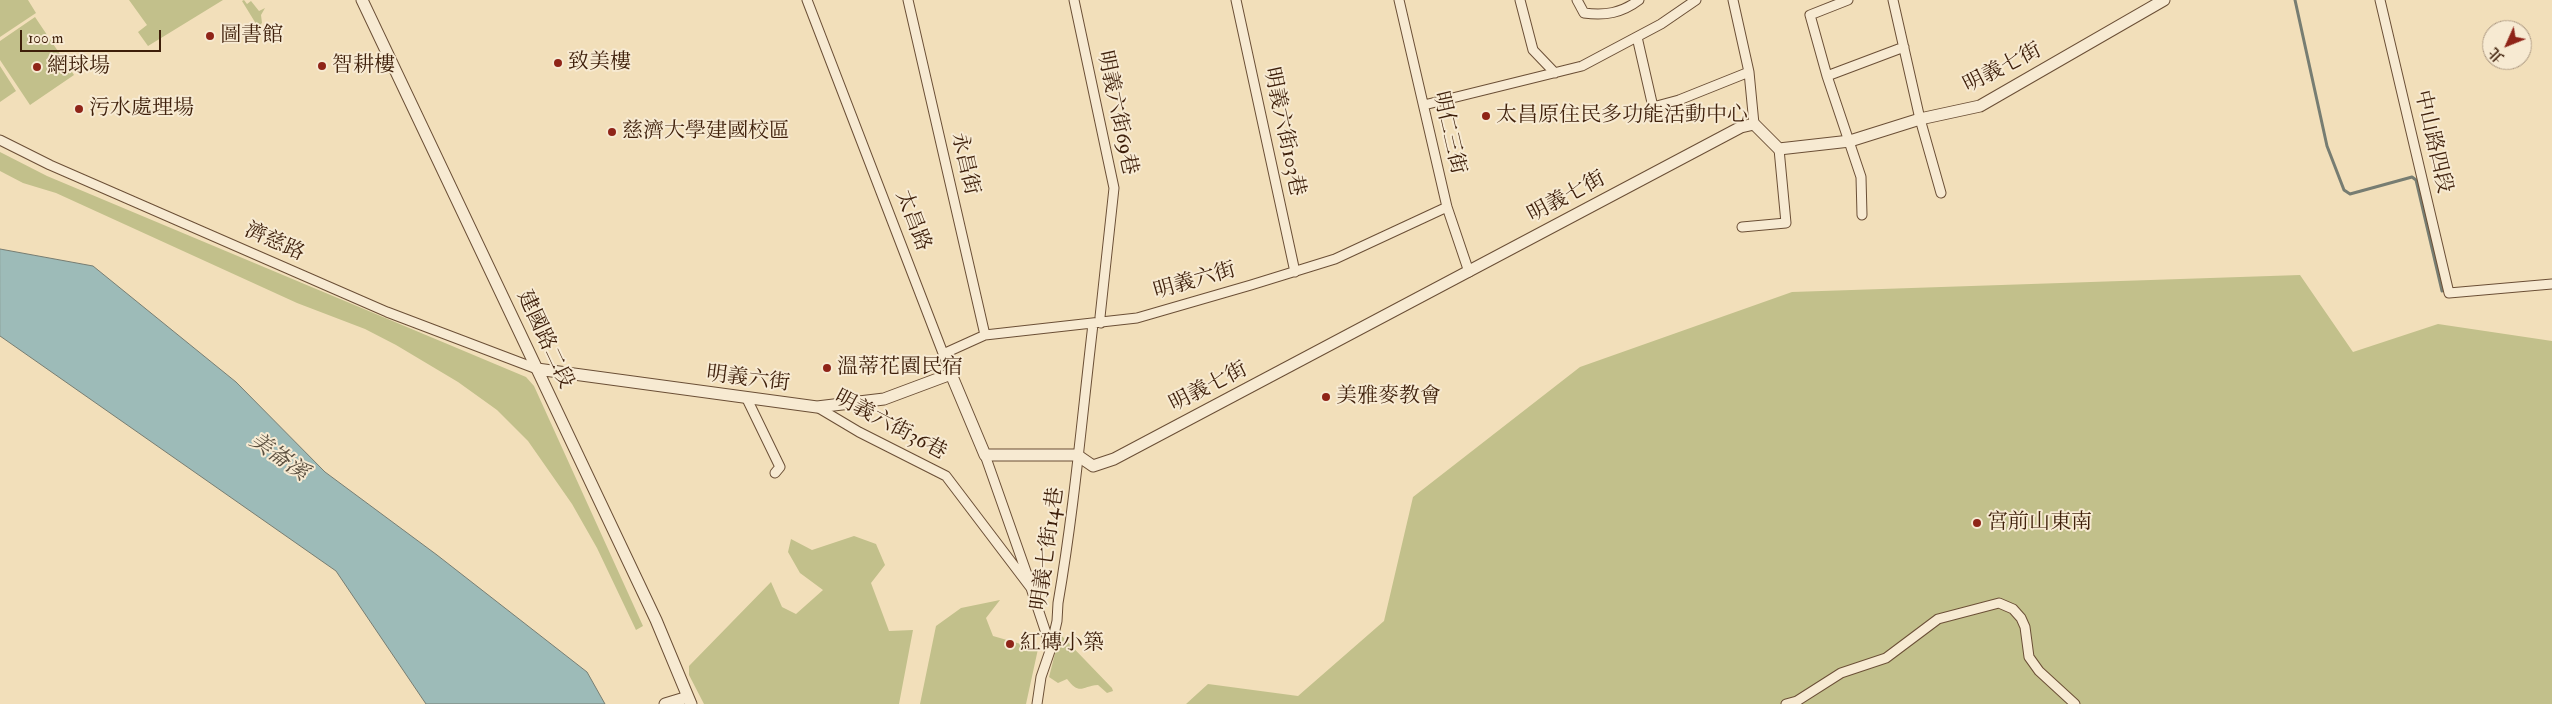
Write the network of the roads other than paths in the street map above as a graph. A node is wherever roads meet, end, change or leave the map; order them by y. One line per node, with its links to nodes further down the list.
1 (362, 0): 37 (street, 建國路二段)
2 (807, 0): 36 (street, 太昌路)
3 (908, 0): 35 (street, 永昌街)
4 (1074, 0): 34 (street, 明義六街69巷)
5 (1236, 0): 31 (street, 明義六街103巷)
6 (1399, 0): 21 (street, 明仁三街)
7 (1520, 0): 19 (street)
8 (1577, 0): 9 (street)
9 (1639, 0)
10 (1696, 0): 16 (street)
11 (1733, 0): 18 (street)
12 (1846, 0): 20 (street)
13 (1892, 0): 17 (street)
14 (2164, 0): 22 (street, 明義七街)
15 (2380, 0): 33 (street, 中山路四段)
16 (1637, 38): 18 (street); 19 (street)
17 (1904, 47): 20 (street); 22 (street)
18 (1748, 72): 23 (street)
19 (1554, 73): 21 (street)
20 (1827, 76): 25 (street)
21 (1424, 105): 28 (street, 明仁三街)
22 (1920, 119): 25 (street, 明義七街); 27 (street)
23 (1754, 124): 26 (street); 32 (street, 明義七街)
24 (0, 140): 37 (street, 濟慈路)
25 (1850, 141): 26 (street, 明義七街); 29 (street)
26 (1779, 149): 30 (street)
27 (1940, 193)
28 (1447, 207): 31 (street, 明義六街); 32 (street, 明仁三街)
29 (1862, 215)
30 (1742, 226)
31 (1295, 272): 34 (street, 明義六街)
32 (1469, 272): 42 (street, 明義七街)
33 (2552, 284)
34 (1097, 323): 35 (street, 明義六街); 42 (street, 明義六街69巷)
35 (985, 335): 36 (street, 明義六街)
36 (943, 354): 38 (street, 太昌路)
37 (537, 369): 39 (street, 明義六街); 46 (street, 建國路二段)
38 (951, 374): 40 (street, 明義六街); 41 (street, 太昌路)
39 (747, 399): 40 (street, 明義六街); 43 (street)
40 (817, 407): 44 (street, 明義六街36巷)
41 (984, 455): 42 (street, 明義七街); 44 (street)
42 (1077, 455): 45 (street, 明義七街14巷)
43 (775, 473)
44 (1031, 588): 45 (street)
45 (1051, 648): 48 (street, 明義七街14巷)
46 (688, 702): 47 (street)
47 (666, 704)
48 (1037, 704)
49 (1786, 704): 50 (street)
50 (2075, 704)

